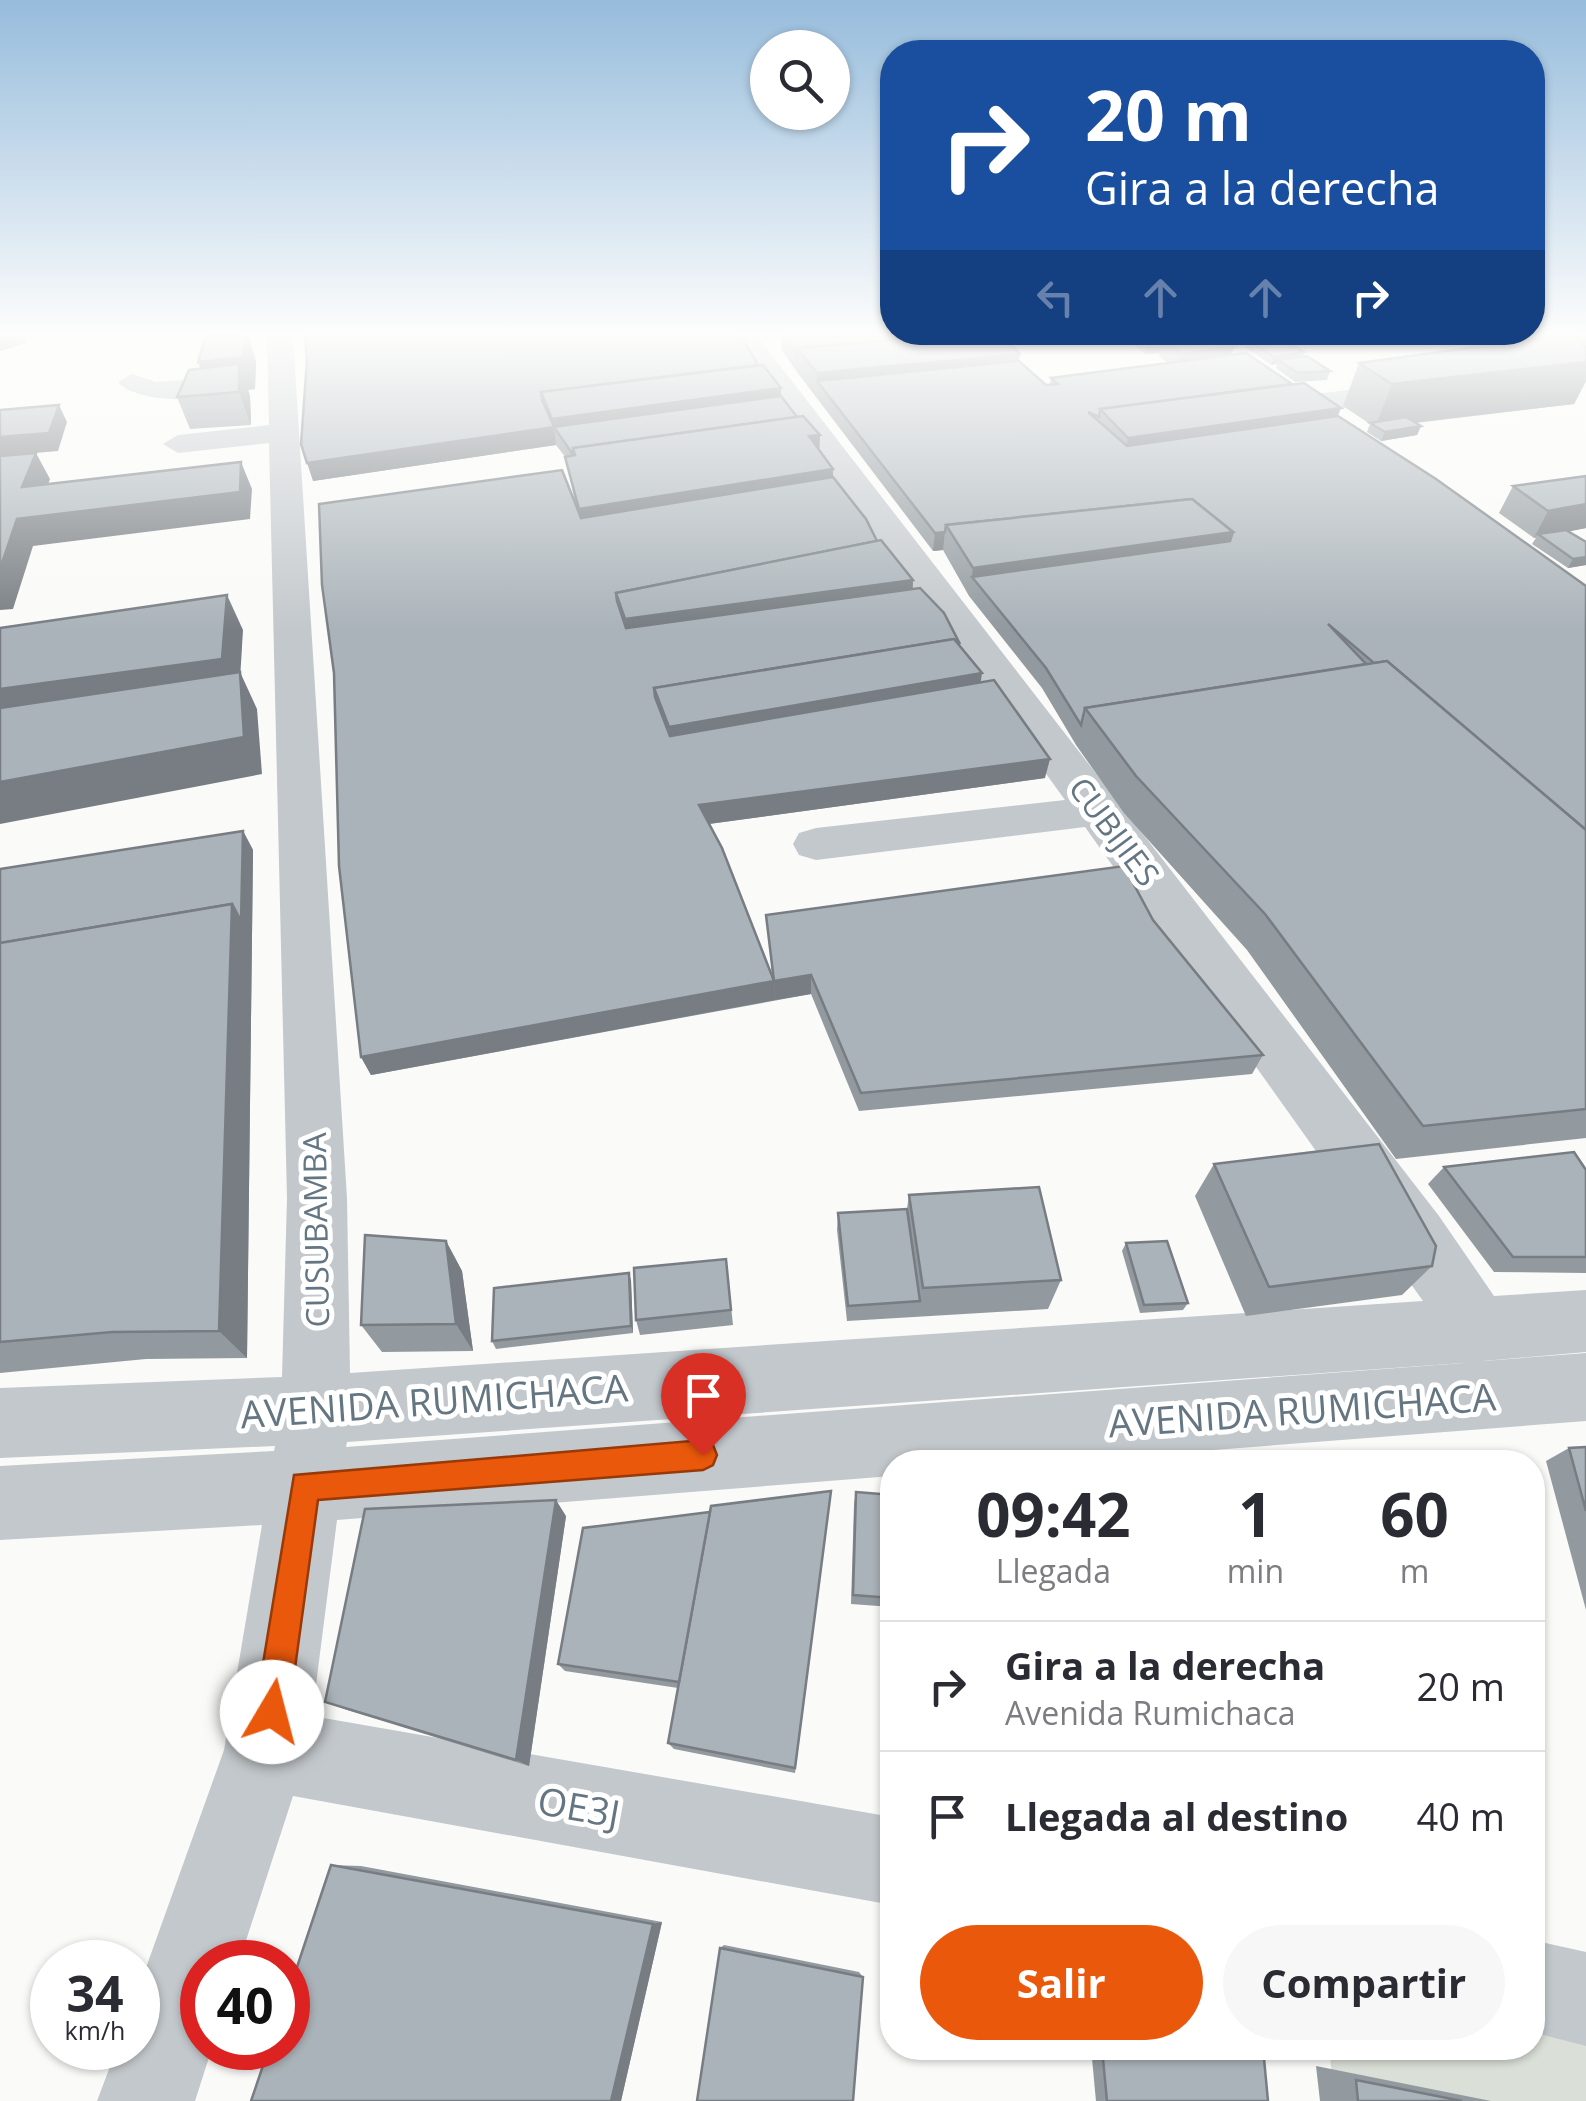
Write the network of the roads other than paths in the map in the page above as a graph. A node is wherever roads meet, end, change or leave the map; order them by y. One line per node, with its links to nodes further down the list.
1 (204, 434): 4 (street)
2 (289, 434): 10 (street, CUSUBAMBA)
3 (833, 434): 5 (street, CUBIJIES)
4 (178, 444)
5 (1100, 811): 6 (street); 8 (street, CUBIJIES)
6 (816, 844)
7 (1586, 1321): 8 (street, AVENIDA RUMICHACA)
8 (1479, 1331): 10 (street, AVENIDA RUMICHACA)
9 (1586, 1387): 12 (street, AVENIDA RUMICHACA)
10 (316, 1410): 11 (street, AVENIDA RUMICHACA); 12 (street, CUSUBAMBA)
11 (0, 1423)
12 (304, 1486): 13 (street, AVENIDA RUMICHACA); 14 (street, CUSUBAMBA)
13 (0, 1503)
14 (266, 1750): 15 (street, OE3J); 18 (street, CUSUBAMBA)
15 (880, 1859)
16 (1545, 1989): 17 (street)
17 (1586, 1999)
18 (146, 2101)

